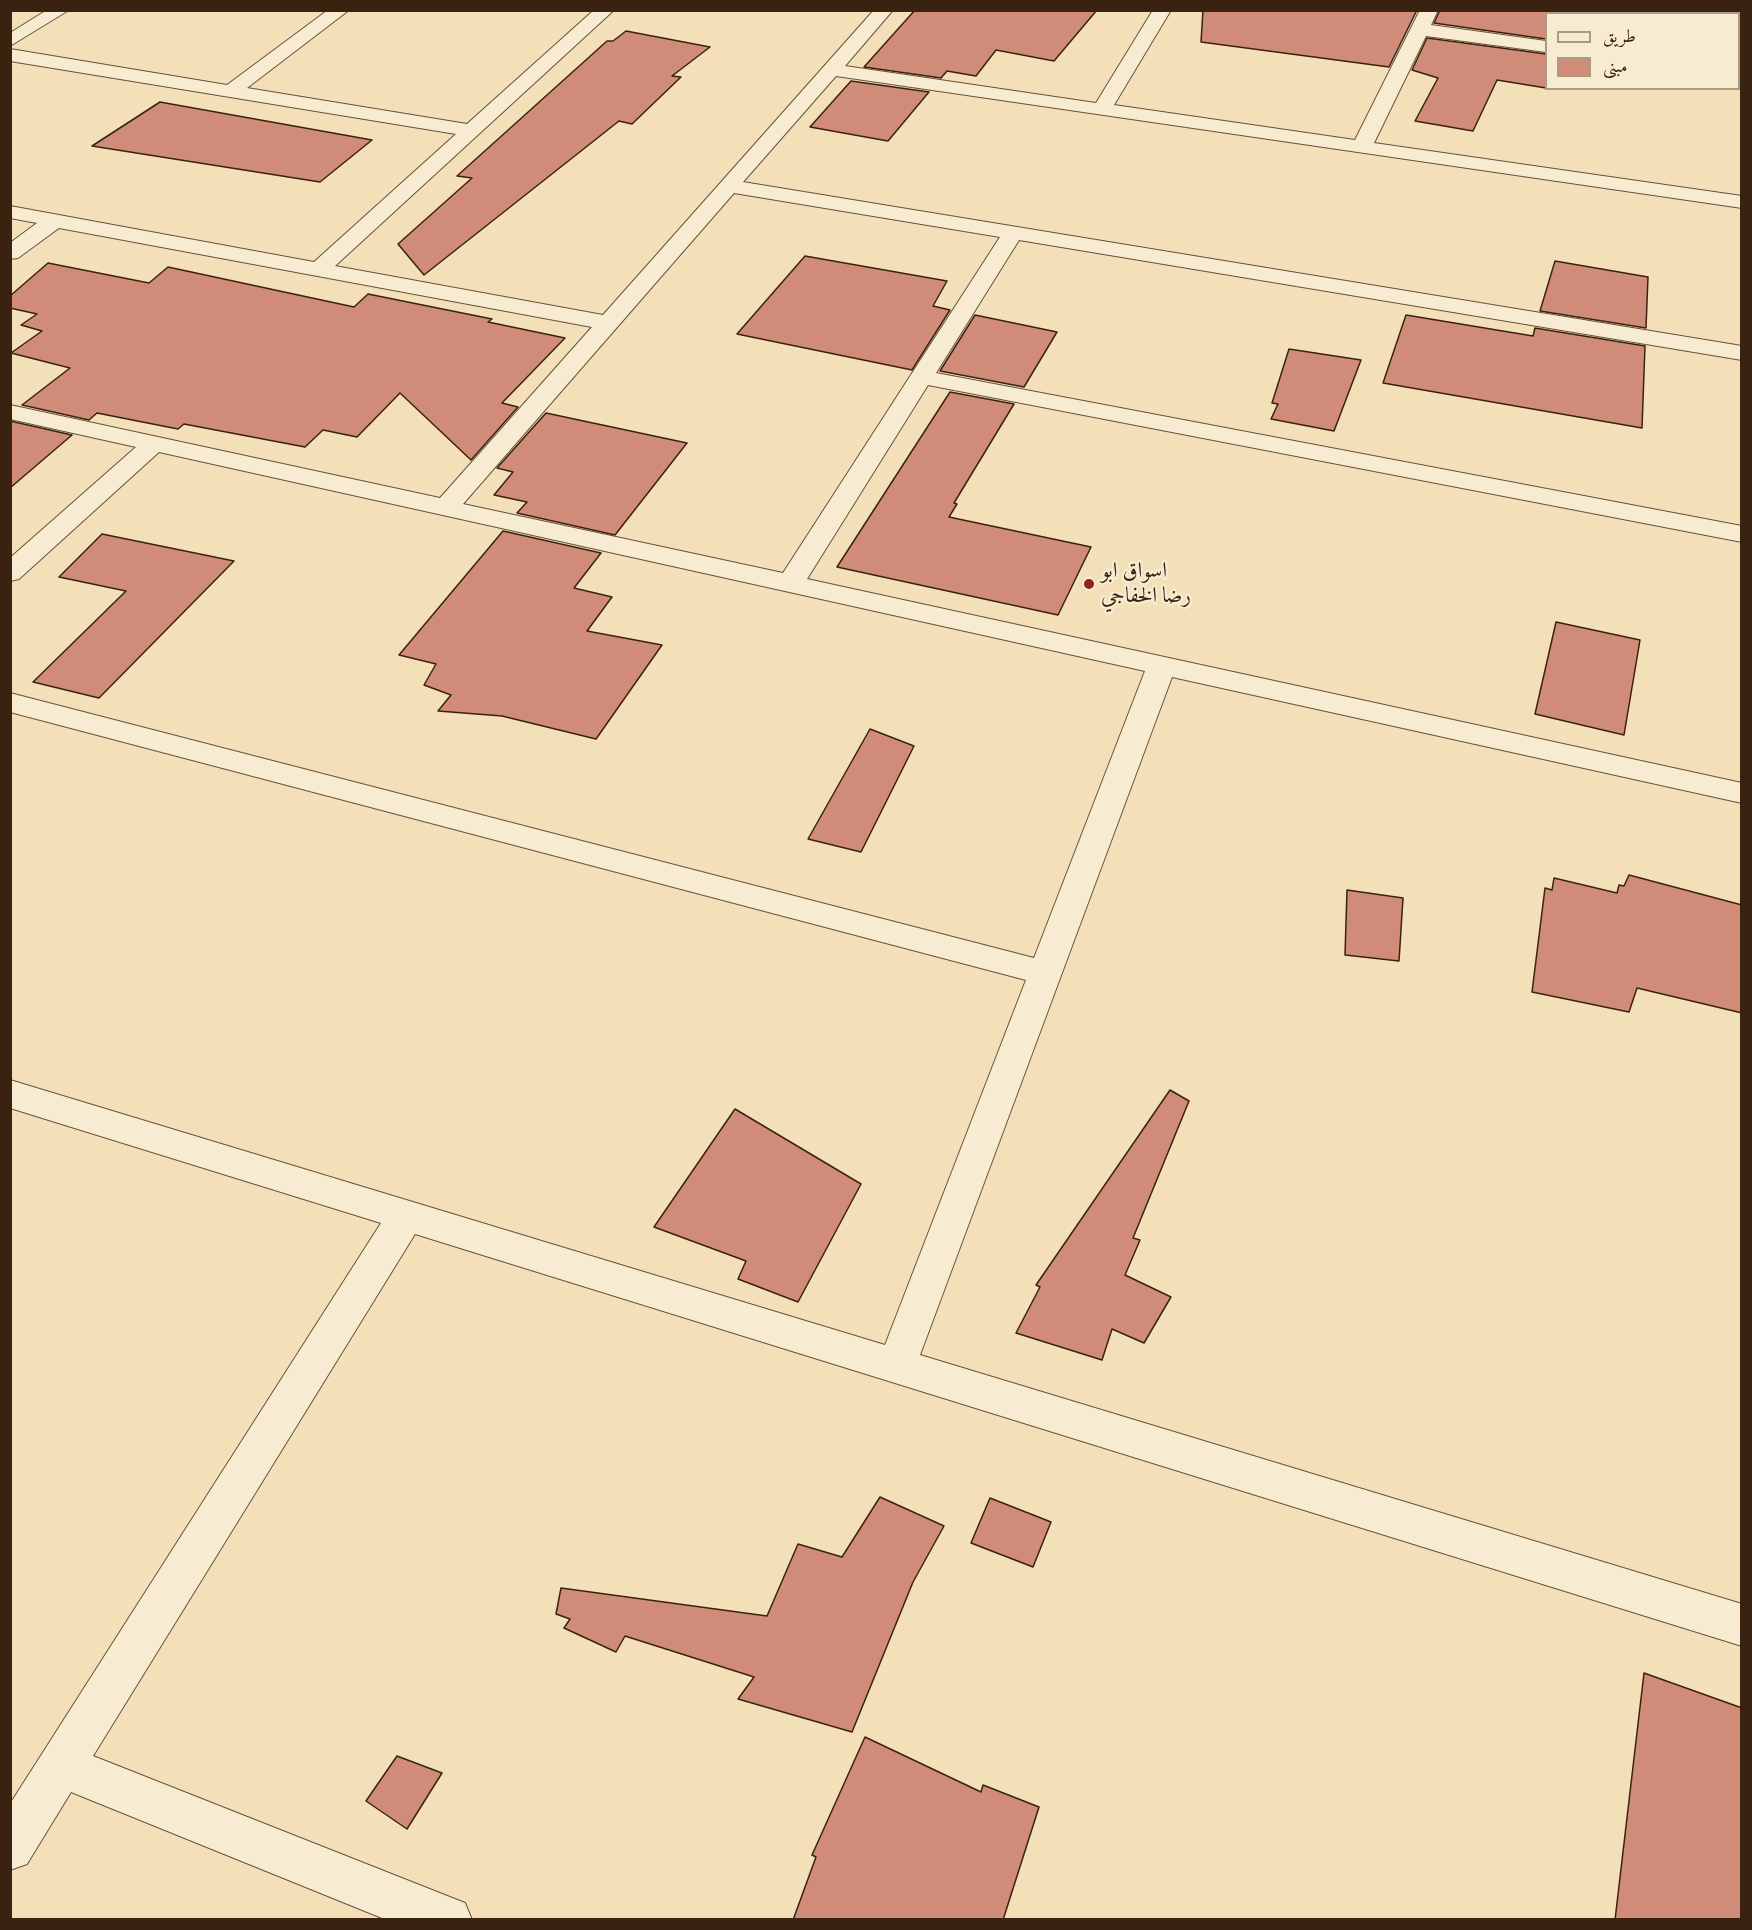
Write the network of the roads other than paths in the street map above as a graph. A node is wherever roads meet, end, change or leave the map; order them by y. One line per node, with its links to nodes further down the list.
1 (60, 10): 8 (street)
2 (340, 10): 12 (street)
3 (605, 10): 14 (street)
4 (884, 10): 11 (street)
5 (1162, 10): 13 (street)
6 (1429, 10): 7 (street)
7 (1418, 29): 9 (street); 15 (street)
8 (10, 41)
9 (1545, 47)
10 (10, 55): 12 (street)
11 (831, 70): 13 (street); 16 (street)
12 (231, 91): 14 (street)
13 (1102, 110): 15 (street)
14 (472, 131): 22 (street)
15 (1362, 147): 17 (street)
16 (728, 186): 20 (street); 23 (street)
17 (1742, 202)
18 (10, 212): 19 (street)
19 (56, 220): 21 (street); 22 (street)
20 (1013, 233): 24 (street); 25 (street)
21 (10, 253)
22 (319, 269): 23 (street)
23 (608, 323): 28 (street)
24 (1742, 353)
25 (921, 376): 29 (street); 31 (street)
26 (10, 412): 27 (street)
27 (154, 444): 28 (street); 30 (street)
28 (445, 508): 31 (street)
29 (1742, 534)
30 (10, 573)
31 (790, 584): 32 (street)
32 (1162, 665): 34 (street); 35 (street)
33 (10, 702): 35 (street)
34 (1742, 793)
35 (1045, 973): 38 (street)
36 (10, 1094): 37 (street)
37 (406, 1216): 38 (street); 40 (street)
38 (896, 1366): 39 (street)
39 (1742, 1625)
40 (62, 1766): 41 (street); 42 (street)
41 (10, 1847)
42 (448, 1920)

